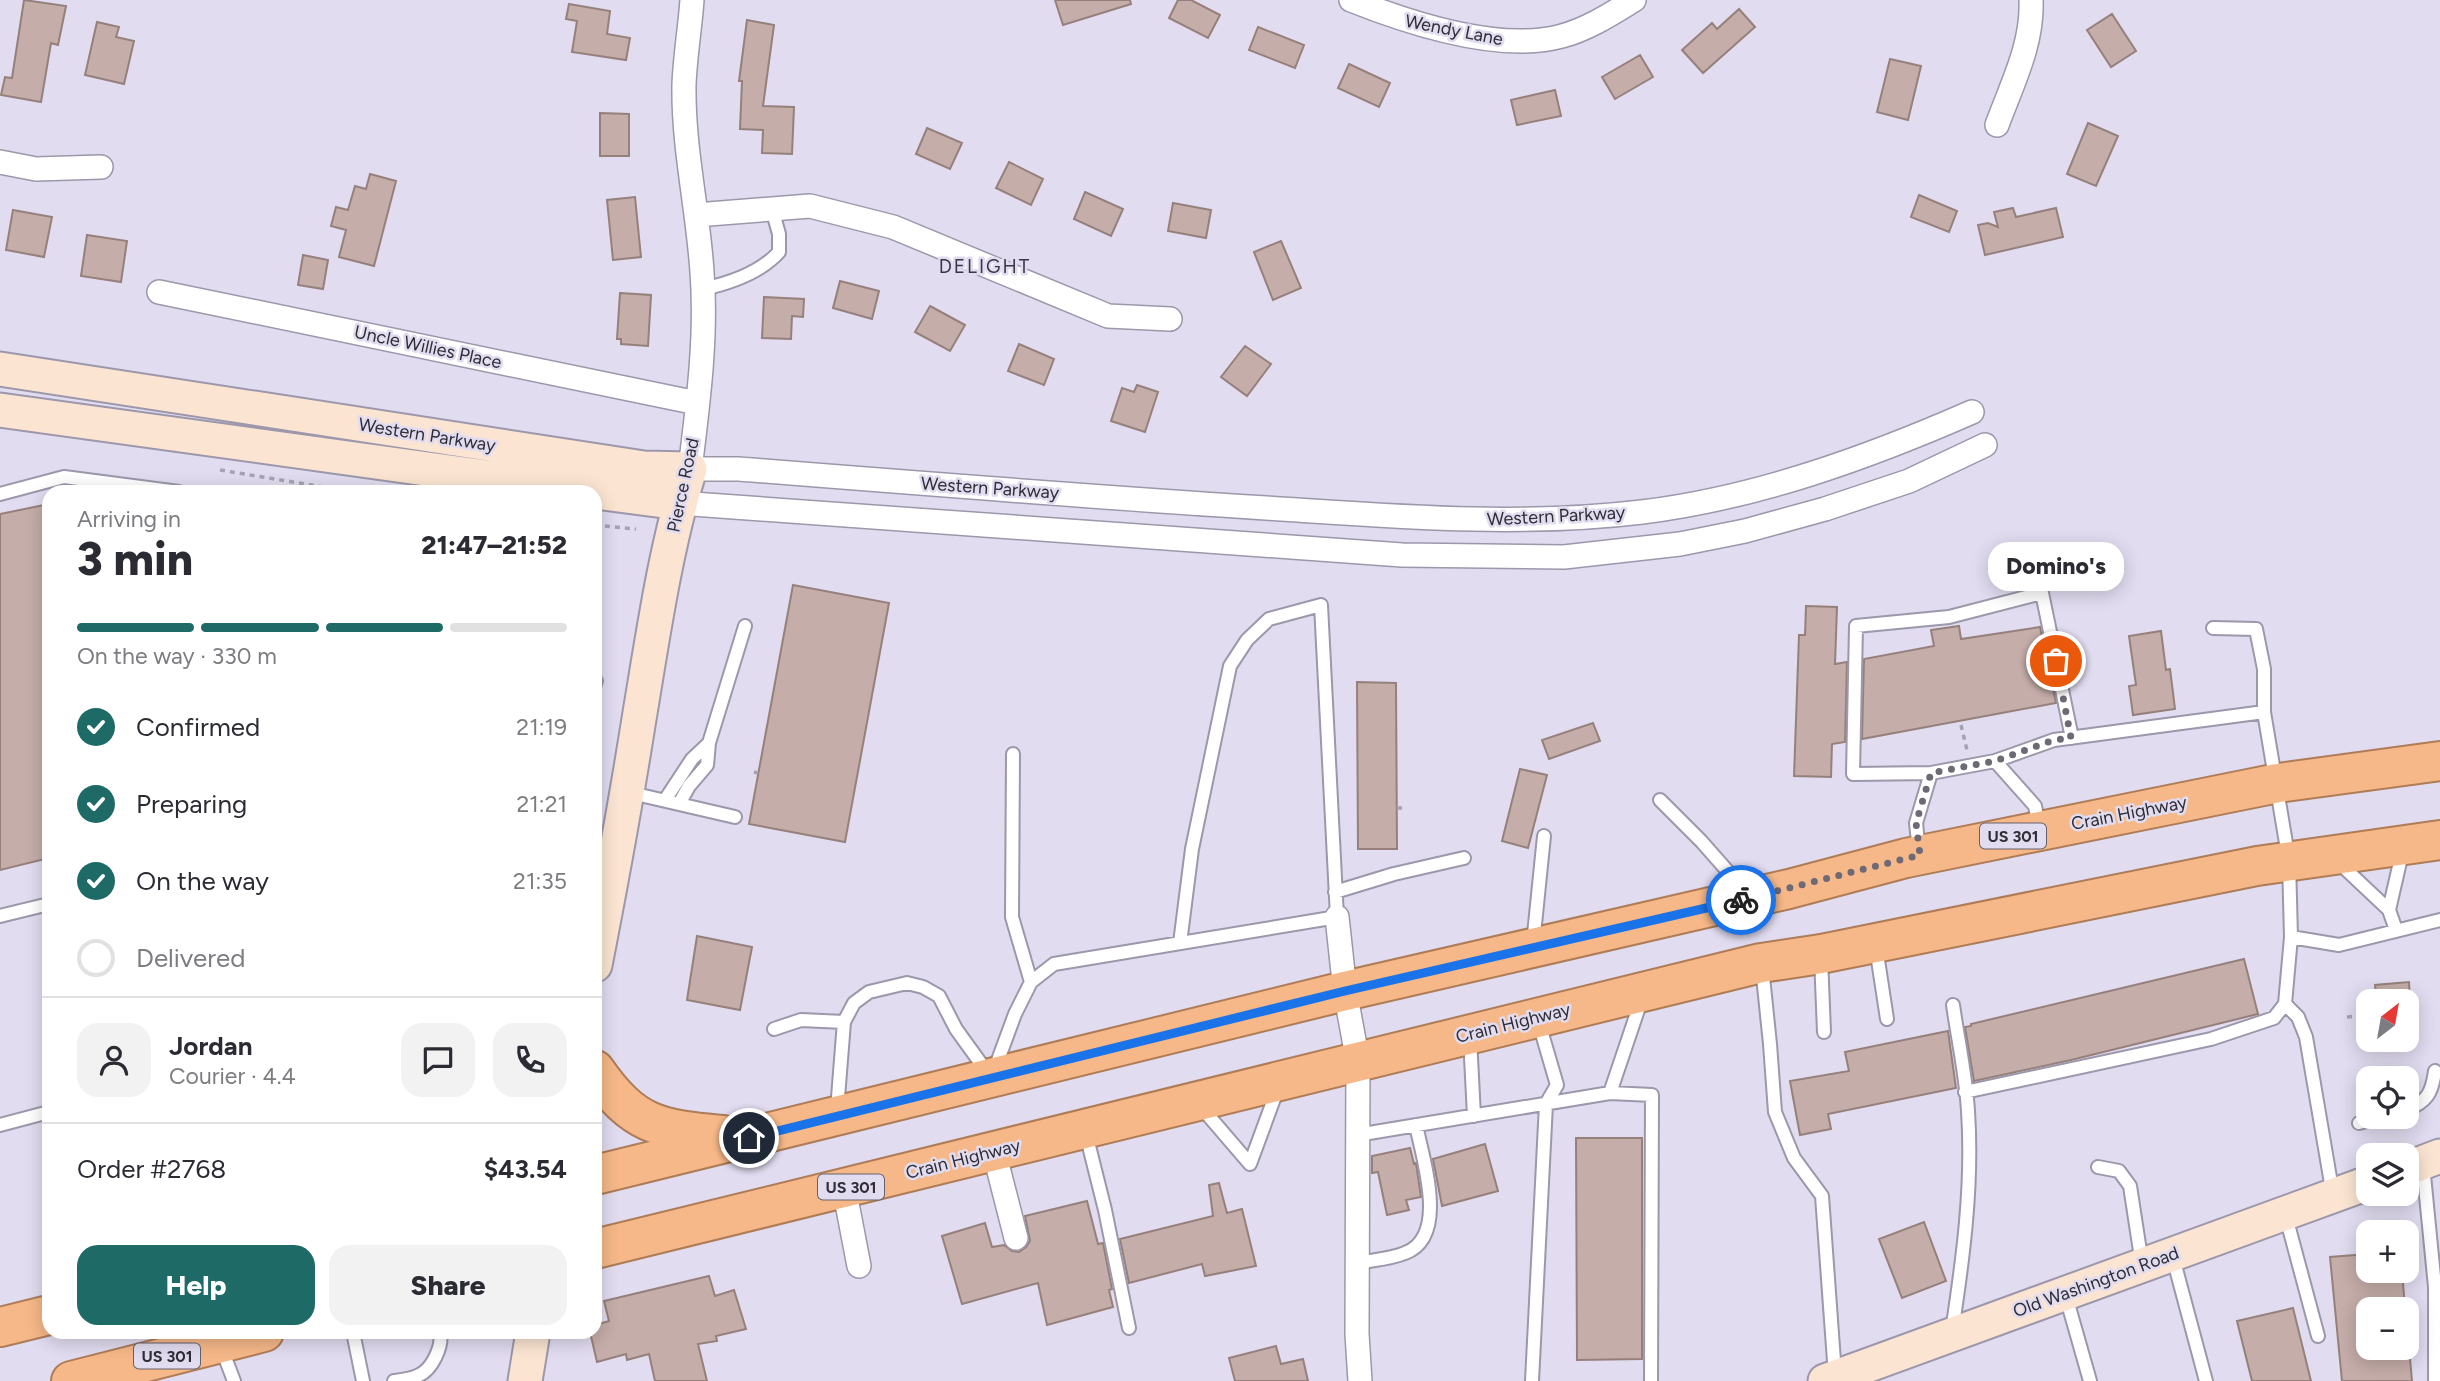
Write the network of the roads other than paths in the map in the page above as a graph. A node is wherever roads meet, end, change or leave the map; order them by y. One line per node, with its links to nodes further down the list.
1 (692, 0): 9 (street, Pierce Road)
2 (1352, 0): 3 (street, Wendy Lane)
3 (1634, 0)
4 (2032, 0): 5 (street)
5 (1997, 125)
6 (0, 162): 7 (street)
7 (101, 167)
8 (772, 209): 9 (street); 10 (lane); 12 (street)
9 (696, 215): 10 (street, Pierce Road)
10 (703, 289): 14 (street, Pierce Road)
11 (159, 292): 14 (street, Uncle Willies Place)
12 (1170, 319)
13 (0, 369): 18 (main road, Western Parkway)
14 (697, 403): 18 (street, Pierce Road)
15 (0, 410): 20 (main road, Western Parkway)
16 (1972, 412): 18 (street, Western Parkway)
17 (1985, 445): 23 (street, Western Parkway)
18 (690, 469): 23 (main road, Pierce Road)
19 (125, 485): 22 (lane)
20 (543, 485)
21 (602, 493): 23 (main road, Western Parkway)
22 (0, 494)
23 (679, 503): 34 (main road, Pierce Road)
24 (745, 626): 28 (lane)
25 (2213, 628): 26 (lane)
26 (2264, 712): 27 (lane); 33 (lane)
27 (2071, 738): 30 (lane); 32 (lane)
28 (709, 743): 35 (lane); 37 (lane)
29 (1013, 754): 61 (lane)
30 (1995, 761): 32 (lane); 39 (lane)
31 (2440, 761): 33 (highway, Crain Highway / US 301)
32 (1931, 773): 42 (lane)
33 (2278, 783): 39 (highway, Crain Highway / US 301); 45 (lane)
34 (627, 792): 35 (lane); 51 (main road, Pierce Road)
35 (665, 800): 37 (lane)
36 (1660, 800): 47 (lane)
37 (679, 804): 38 (lane)
38 (735, 817)
39 (2040, 831): 42 (highway, Crain Highway / US 301)
40 (1544, 836): 58 (lane)
41 (2422, 842): 43 (highway, Crain Highway / US 301); 49 (lane)
42 (1920, 855): 47 (highway, Crain Highway / US 301)
43 (2332, 856): 45 (highway, Crain Highway / US 301); 49 (lane)
44 (1464, 858): 46 (lane)
45 (2289, 862): 55 (lane); 57 (highway, Crain Highway / US 301)
46 (1335, 892): 52 (lane); 56 (lane)
47 (1751, 897): 58 (highway, Crain Highway / US 301)
48 (42, 906): 50 (lane)
49 (2389, 910): 54 (lane)
50 (0, 916)
51 (602, 917)
52 (1337, 917): 56 (lane); 62 (street)
53 (2440, 920): 54 (lane)
54 (2396, 930): 55 (lane)
55 (2291, 937): 64 (lane)
56 (1180, 943): 61 (lane)
57 (1875, 943): 59 (highway, Crain Highway / US 301); 67 (lane)
58 (1533, 948): 62 (highway, Crain Highway / US 301)
59 (1821, 954): 60 (highway, Crain Highway / US 301); 70 (lane)
60 (1761, 963): 63 (highway, Crain Highway / US 301); 112 (lane)
61 (1031, 982): 74 (lane)
62 (1345, 991): 72 (street); 74 (highway, Crain Highway / US 301)
63 (1645, 991): 66 (highway, Crain Highway / US 301); 78 (lane)
64 (2285, 1004): 77 (lane); 96 (lane)
65 (1953, 1005): 77 (lane)
66 (1537, 1017): 71 (highway, Crain Highway / US 301); 80 (lane)
67 (1886, 1019)
68 (844, 1022): 69 (lane); 74 (lane); 83 (lane)
69 (774, 1029)
70 (1824, 1032)
71 (1470, 1034): 72 (highway, Crain Highway / US 301); 84 (lane)
72 (1358, 1062): 76 (highway, Crain Highway / US 301); 88 (street)
73 (2435, 1071): 81 (lane)
74 (991, 1078): 83 (highway, Crain Highway / US 301)
75 (602, 1079): 89 (highway)
76 (1281, 1081): 79 (highway, Crain Highway / US 301); 79 (lane)
77 (1965, 1091): 105 (lane)
78 (1610, 1093): 80 (lane); 120 (lane)
79 (1196, 1102): 87 (highway, Crain Highway / US 301)
80 (1546, 1104): 84 (lane); 119 (lane)
81 (2419, 1105)
82 (42, 1114): 85 (lane)
83 (837, 1116): 89 (highway, Crain Highway / US 301)
84 (1474, 1116): 86 (lane)
85 (0, 1125)
86 (1416, 1125): 88 (lane); 101 (lane)
87 (1085, 1129): 90 (highway, Crain Highway / US 301); 104 (lane)
88 (1357, 1135): 101 (street)
89 (749, 1138): 93 (highway, Crain Highway / US 301)
90 (994, 1152): 95 (highway, Crain Highway / US 301); 98 (street)
91 (2423, 1163): 123 (lane)
92 (2098, 1167): 100 (lane)
93 (602, 1173)
94 (2356, 1186): 96 (main road, Old Washington Road)
95 (844, 1188): 99 (highway, Crain Highway / US 301); 102 (street)
96 (2333, 1195): 97 (main road, Old Washington Road)
97 (2285, 1213): 100 (main road, Old Washington Road); 106 (lane)
98 (1016, 1238)
99 (602, 1247)
100 (2157, 1259): 103 (main road, Old Washington Road); 122 (lane)
101 (1357, 1263): 118 (street)
102 (859, 1266)
103 (2065, 1293): 105 (main road, Old Washington Road); 121 (lane)
104 (1129, 1328)
105 (1951, 1335): 112 (main road, Old Washington Road)
106 (2318, 1336)
107 (235, 1339): 111 (highway, US 301)
108 (354, 1339): 115 (lane)
109 (441, 1339): 116 (lane)
110 (532, 1339): 117 (main road)
111 (219, 1343): 113 (highway, US 301); 114 (lane)
112 (1849, 1376)
113 (71, 1381)
114 (234, 1381)
115 (363, 1381)
116 (394, 1381)
117 (525, 1381)
118 (1360, 1381)
119 (1532, 1381)
120 (1651, 1381)
121 (2090, 1381)
122 (2206, 1381)
123 (2434, 1381)

